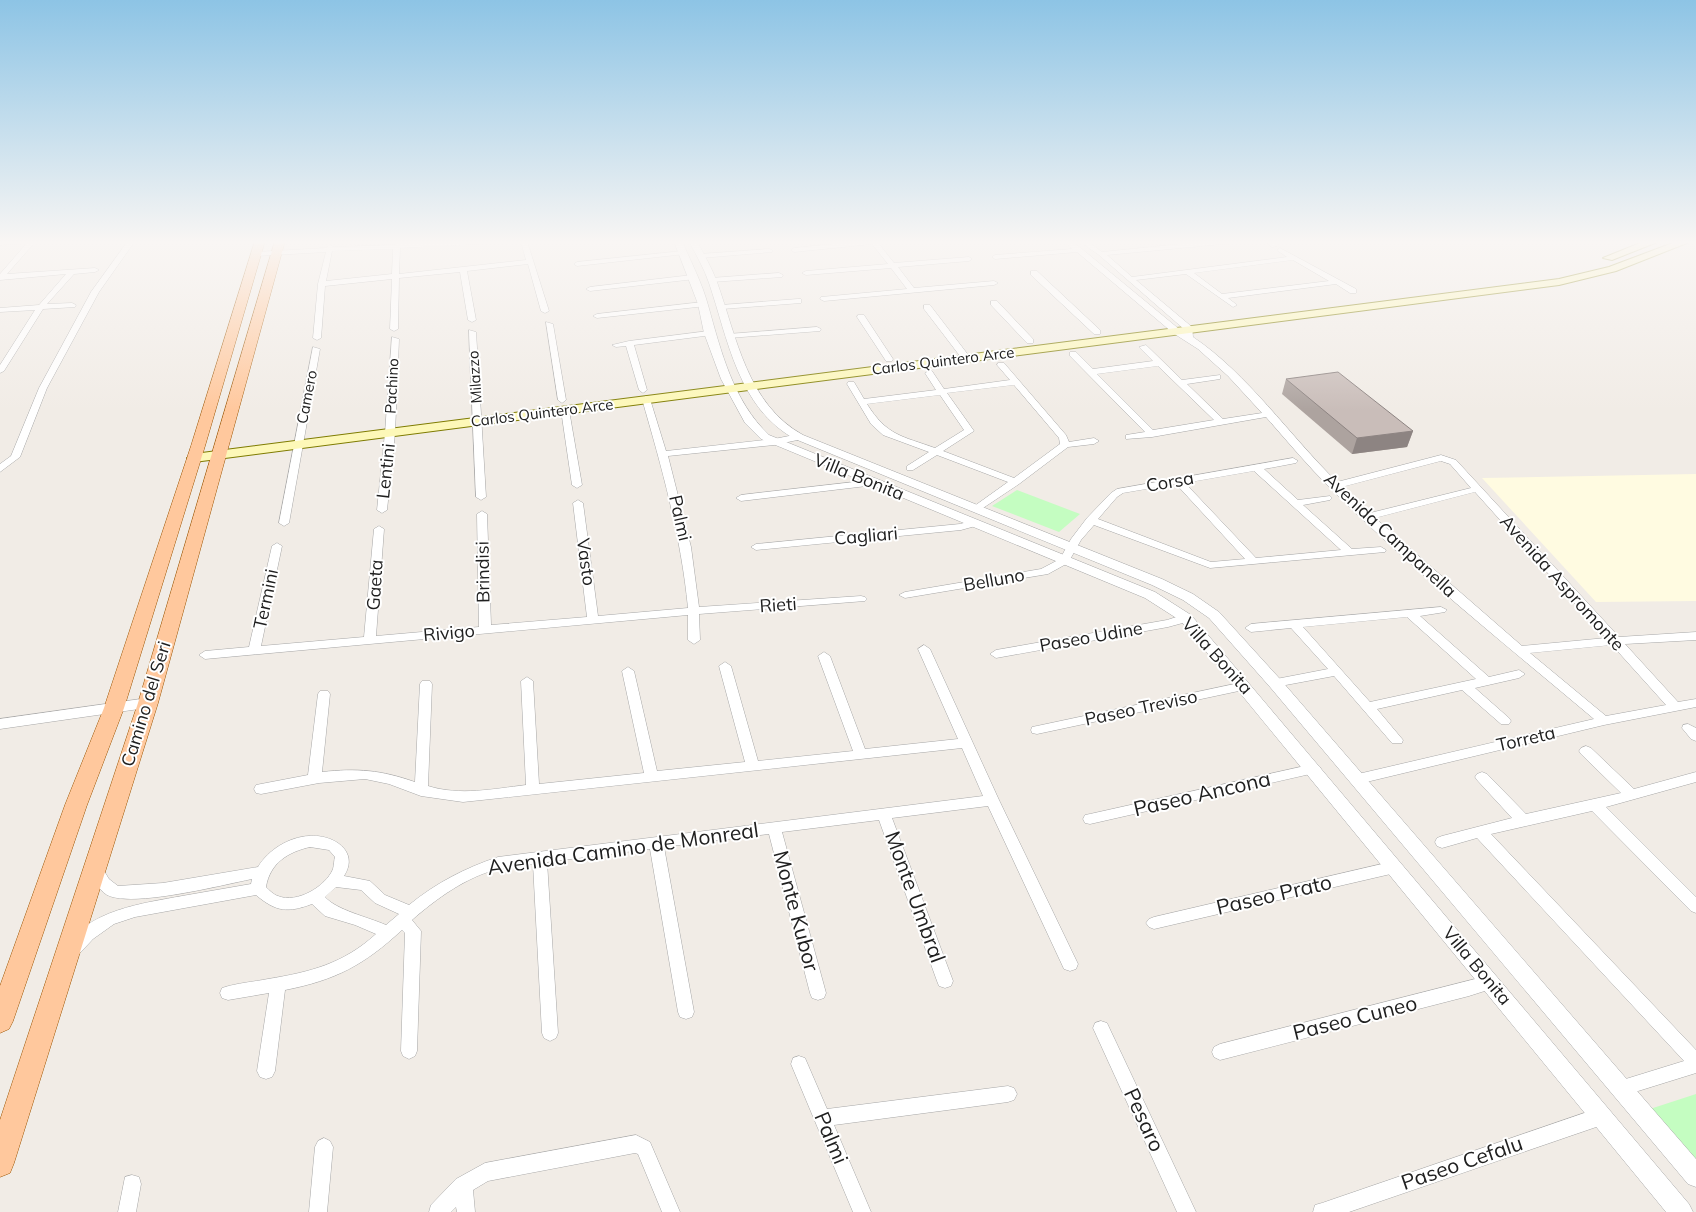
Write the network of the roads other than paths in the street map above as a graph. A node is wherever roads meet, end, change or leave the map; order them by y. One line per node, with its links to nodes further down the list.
1 (49, 298): 27 (street)
2 (92, 298): 87 (street)
3 (245, 298): 24 (main road, Camino del Seri)
4 (265, 298): 31 (main road, Camino del Seri)
5 (321, 298): 44 (street)
6 (395, 298): 38 (street)
7 (468, 298): 35 (street)
8 (541, 298): 32 (street)
9 (700, 298): 22 (street, Villa Bonita)
10 (719, 298): 28 (street, Villa Bonita)
11 (838, 298): 19 (street)
12 (1060, 298): 41 (street)
13 (1141, 298): 37 (street)
14 (1149, 298): 37 (street)
15 (1224, 298): 25 (street)
16 (1366, 298): 17 (main road, Carlos Quintero Arce); 26 (main road); 37 (main road, Carlos Quintero Arce)
17 (1369, 298)
18 (1437, 298): 26 (main road, Carlos Quintero Arce)
19 (824, 299)
20 (798, 301): 28 (street)
21 (994, 303): 46 (street)
22 (703, 304): 33 (street); 42 (street, Villa Bonita)
23 (72, 305): 27 (street)
24 (243, 305): 31 (main road); 82 (main road, Camino del Seri)
25 (1233, 305)
26 (1376, 306): 37 (main road, Carlos Quintero Arce)
27 (41, 307): 30 (street); 56 (street)
28 (722, 307): 43 (street, Villa Bonita)
29 (928, 307): 51 (street)
30 (0, 310)
31 (262, 310): 80 (main road, Camino del Seri)
32 (545, 311)
33 (597, 316)
34 (861, 317): 53 (street)
35 (472, 320)
36 (549, 324): 68 (street)
37 (1180, 328): 41 (main road, Carlos Quintero Arce); 51 (main road, Carlos Quintero Arce); 69 (street, Avenida Campanella)
38 (394, 329)
39 (817, 329): 43 (street)
40 (472, 332): 70 (street, Milazzo)
41 (1098, 332): 46 (main road, Carlos Quintero Arce)
42 (709, 333): 47 (street); 63 (street, Villa Bonita)
43 (730, 336): 60 (street, Villa Bonita)
44 (317, 338)
45 (395, 339): 72 (street, Pachino)
46 (1030, 341): 51 (main road, Carlos Quintero Arce)
47 (629, 343): 48 (street); 66 (street, Palmi)
48 (616, 345)
49 (1142, 347): 54 (street)
50 (316, 349): 76 (street, Camero)
51 (962, 354): 53 (main road, Carlos Quintero Arce); 60 (main road, Carlos Quintero Arce)
52 (1073, 354): 57 (street)
53 (889, 359): 60 (main road, Carlos Quintero Arce)
54 (1159, 363): 57 (street); 62 (street)
55 (1001, 364): 61 (street)
56 (0, 370)
57 (1090, 372): 73 (street)
58 (928, 373): 65 (street)
59 (1217, 377): 62 (street)
60 (749, 381): 63 (main road, Carlos Quintero Arce); 74 (street, Villa Bonita)
61 (1016, 382): 65 (street); 79 (street)
62 (1180, 383): 71 (street)
63 (728, 384): 66 (main road, Carlos Quintero Arce); 78 (street, Villa Bonita)
64 (851, 384): 67 (street)
65 (941, 392): 67 (street); 81 (street)
66 (644, 395): 68 (main road, Carlos Quintero Arce); 83 (street, Palmi)
67 (862, 402): 81 (street)
68 (563, 405): 70 (main road, Carlos Quintero Arce); 91 (street)
69 (1270, 414): 71 (street); 92 (street, Avenida Campanella)
70 (478, 416): 72 (main road, Carlos Quintero Arce); 94 (street, Milazzo)
71 (1222, 423): 73 (street)
72 (390, 427): 76 (main road, Carlos Quintero Arce); 99 (street, Lentini)
73 (1152, 434): 75 (street)
74 (799, 437): 78 (street); 101 (street, Villa Bonita)
75 (1129, 438)
76 (299, 439): 80 (main road, Carlos Quintero Arce); 104 (street, Camero)
77 (1094, 441): 79 (street)
78 (774, 442): 83 (street); 90 (street, Villa Bonita)
79 (1065, 445): 89 (street)
80 (222, 449): 82 (main road, Carlos Quintero Arce); 144 (main road, Camino del Seri)
81 (937, 451): 86 (street); 89 (street)
82 (196, 452): 147 (main road, Camino del Seri)
83 (662, 454): 116 (street, Palmi)
84 (1293, 461): 85 (street, Corsa)
85 (1256, 467): 88 (street, Corsa); 98 (street)
86 (910, 468)
87 (0, 469)
88 (1177, 480): 103 (street, Corsa); 112 (street)
89 (1016, 482): 101 (street)
90 (872, 483): 95 (street); 101 (street, Villa Bonita)
91 (577, 485)
92 (1334, 486): 93 (street, Avenida Aspromonte); 102 (street, Avenida Campanella)
93 (1477, 489): 102 (street); 126 (street, Avenida Aspromonte)
94 (481, 497)
95 (741, 498)
96 (1326, 498): 98 (street)
97 (578, 503): 119 (street, Vasto)
98 (1296, 503): 110 (street)
99 (382, 510)
100 (482, 514): 122 (street, Brindisi)
101 (976, 516): 107 (street, Cagliari); 108 (street, Villa Bonita); 111 (street, Villa Bonita)
102 (1368, 517): 128 (street, Avenida Campanella)
103 (1091, 520): 108 (street, Corsa); 112 (street)
104 (284, 522)
105 (379, 529): 124 (street, Gaeta)
106 (277, 546): 129 (street, Termini)
107 (756, 547)
108 (1073, 548): 111 (street, Belluno); 140 (street, Villa Bonita)
109 (1381, 550): 110 (street)
110 (1350, 553): 112 (street)
111 (1064, 561): 113 (street, Belluno); 118 (street, Villa Bonita)
112 (1253, 561)
113 (905, 595)
114 (861, 599): 116 (street, Rieti)
115 (1441, 610): 117 (street)
116 (694, 611): 119 (street, Rivigo); 125 (street, Palmi)
117 (1410, 613): 120 (street); 138 (street)
118 (1186, 618): 130 (street, Paseo Udine); 141 (street, Villa Bonita)
119 (593, 620): 122 (street, Rivigo)
120 (1294, 625): 121 (street); 135 (street)
121 (1251, 628)
122 (485, 630): 124 (street, Rivigo)
123 (1696, 636): 126 (street)
124 (370, 640): 129 (street, Rivigo)
125 (694, 640)
126 (1614, 641): 128 (street); 148 (street, Avenida Aspromonte)
127 (924, 649): 154 (street)
128 (1520, 650): 150 (street, Avenida Campanella)
129 (254, 651): 131 (street, Rivigo)
130 (996, 654)
131 (205, 655)
132 (824, 656): 156 (street)
133 (724, 666): 157 (street)
134 (628, 671): 159 (street)
135 (1335, 672): 140 (street); 146 (street)
136 (1519, 674): 138 (street)
137 (527, 681): 165 (street)
138 (1486, 681): 142 (street)
139 (426, 684): 166 (street)
140 (1275, 684): 162 (street, Villa Bonita)
141 (1244, 686): 152 (street, Paseo Treviso); 158 (street, Villa Bonita)
142 (1465, 686): 146 (street); 149 (street)
143 (324, 694): 163 (street)
144 (148, 702): 147 (street); 179 (main road, Camino del Seri)
145 (1696, 703): 148 (street, Torreta)
146 (1367, 707): 153 (street)
147 (114, 708): 151 (street); 196 (main road, Camino del Seri)
148 (1676, 708): 150 (street, Torreta)
149 (1505, 721)
150 (1604, 721): 162 (street, Torreta)
151 (0, 724)
152 (1037, 730)
153 (1397, 740)
154 (967, 743): 156 (street); 168 (street)
155 (1586, 751): 167 (street)
156 (861, 754): 157 (street)
157 (753, 766): 159 (street)
158 (1314, 770): 171 (street, Paseo Ancona); 178 (street, Villa Bonita)
159 (651, 776): 165 (street)
160 (1482, 777): 172 (street)
161 (1696, 777): 167 (street)
162 (1358, 779): 204 (street, Villa Bonita)
163 (314, 780): 164 (street); 166 (street)
164 (261, 789)
165 (532, 789): 166 (street)
166 (421, 790)
167 (1631, 794): 169 (street)
168 (992, 800): 170 (street, Avenida Camino de Monreal); 189 (street)
169 (1594, 805): 172 (street); 184 (street)
170 (884, 814): 173 (street, Avenida Camino de Monreal); 190 (street, Monte Umbral)
171 (1090, 819)
172 (1523, 820): 174 (street)
173 (774, 828): 176 (street, Avenida Camino de Monreal); 194 (street, Monte Kubor)
174 (1479, 831): 175 (street); 201 (street)
175 (1442, 842)
176 (656, 843): 177 (street, Avenida Camino de Monreal); 195 (street)
177 (540, 858): 185 (street, Avenida Camino de Monreal); 198 (street)
178 (1395, 867): 186 (street, Paseo Prato); 191 (street, Villa Bonita)
179 (94, 868): 180 (street); 188 (main road, Camino del Seri)
180 (261, 872): 181 (street); 182 (street)
181 (335, 881): 183 (street); 185 (street)
182 (258, 889): 183 (street); 188 (street)
183 (316, 896): 187 (street)
184 (1696, 908)
185 (406, 917): 187 (street, Avenida Camino de Monreal); 199 (street)
186 (1154, 923)
187 (389, 933): 192 (street, Avenida Camino de Monreal)
188 (64, 960): 209 (main road, Camino del Seri)
189 (1070, 964)
190 (945, 980)
191 (1491, 982): 200 (street, Paseo Cuneo); 206 (street, Villa Bonita)
192 (278, 983): 193 (street, Avenida Camino de Monreal); 203 (street)
193 (228, 993)
194 (818, 993)
195 (686, 1012)
196 (0, 1021)
197 (1101, 1028): 219 (street, Pesaro)
198 (550, 1033)
199 (409, 1051)
200 (1220, 1052)
201 (1696, 1063): 204 (street)
202 (799, 1064): 207 (street, Palmi)
203 (266, 1071)
204 (1622, 1088): 210 (street, Villa Bonita)
205 (1008, 1094): 207 (street)
206 (1602, 1116): 220 (street, Paseo Cefalu); 221 (street, Villa Bonita)
207 (822, 1118): 218 (street, Palmi)
208 (324, 1147): 214 (street)
209 (0, 1163)
210 (1696, 1176)
211 (132, 1184): 213 (street)
212 (464, 1186): 215 (street); 216 (street); 217 (street)
213 (127, 1212)
214 (318, 1212)
215 (438, 1212)
216 (466, 1212)
217 (671, 1212)
218 (862, 1212)
219 (1187, 1212)
220 (1322, 1212)
221 (1681, 1212)

